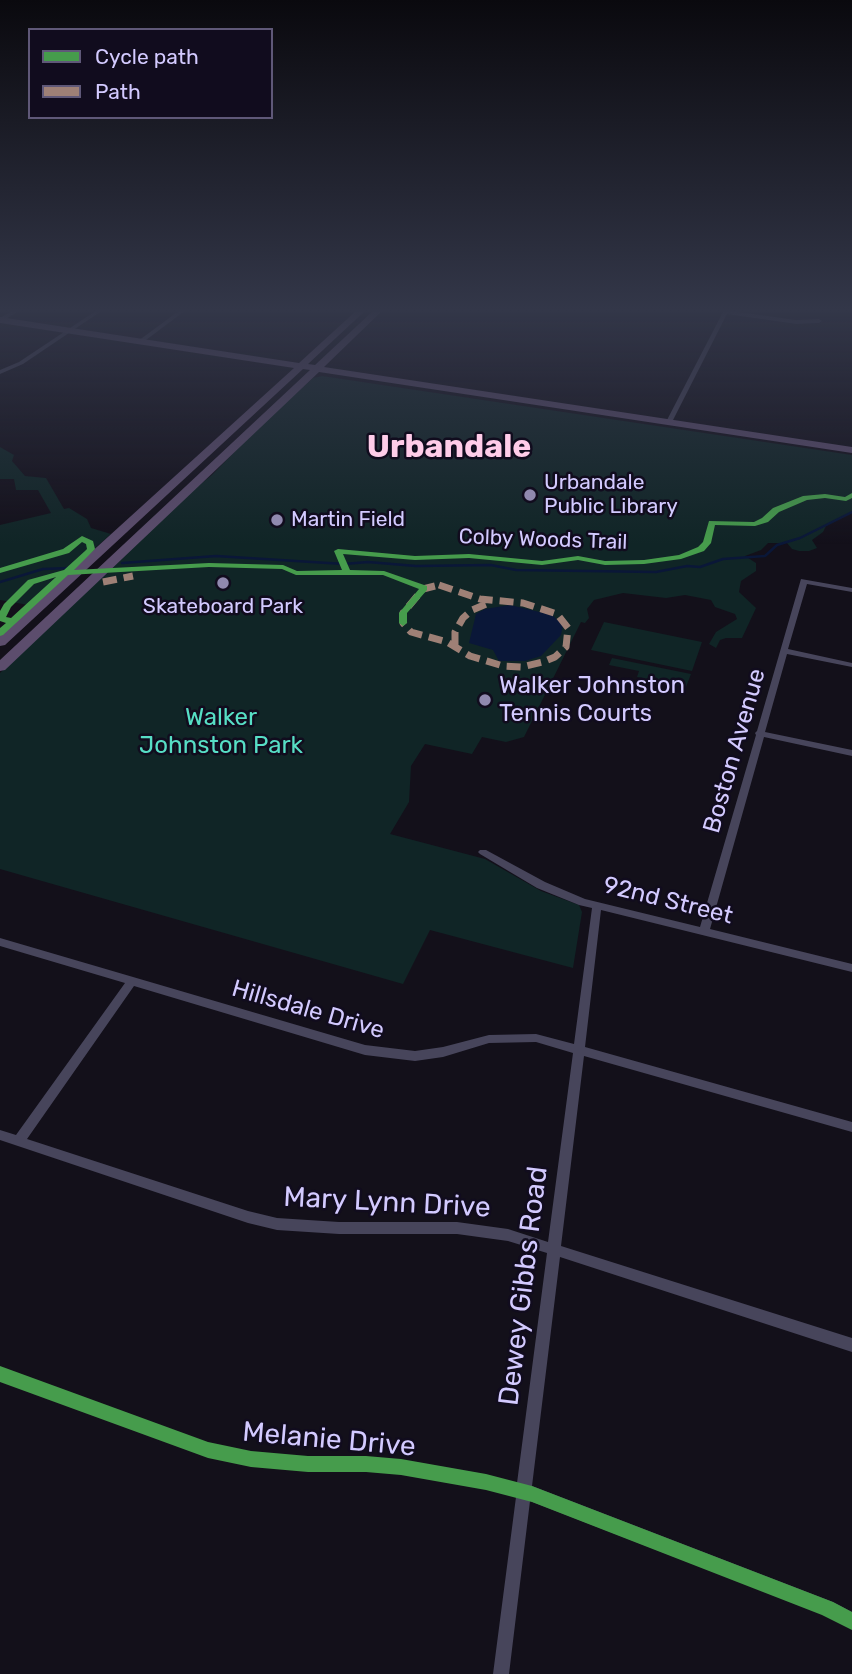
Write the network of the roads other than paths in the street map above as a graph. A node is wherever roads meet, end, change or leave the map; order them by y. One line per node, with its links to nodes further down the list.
1 (285, 388): 10 (main road)
2 (287, 388): 13 (main road)
3 (436, 388): 7 (main road)
4 (448, 388): 6 (main road)
5 (686, 388): 6 (street)
6 (670, 420): 7 (main road)
7 (807, 443): 8 (main road)
8 (852, 450)
9 (852, 590): 11 (street, Boston Avenue)
10 (2, 638)
11 (784, 651): 12 (street); 14 (street, Boston Avenue)
12 (852, 665)
13 (0, 667)
14 (759, 733): 15 (street); 18 (street, Boston Avenue)
15 (852, 753)
16 (483, 852): 17 (street, 92nd Street)
17 (597, 905): 18 (street, 92nd Street); 22 (street, Dewey Gibbs Road)
18 (704, 931): 20 (street, 92nd Street)
19 (0, 942): 21 (street, Hillsdale Drive)
20 (852, 968)
21 (132, 981): 22 (street, Hillsdale Drive); 25 (street)
22 (578, 1049): 23 (street, Hillsdale Drive); 26 (street, Dewey Gibbs Road)
23 (852, 1127)
24 (0, 1135): 25 (street, Mary Lynn Drive)
25 (19, 1141): 26 (street, Mary Lynn Drive)
26 (554, 1249): 27 (street, Mary Lynn Drive); 29 (street, Dewey Gibbs Road)
27 (852, 1345)
28 (0, 1374): 29 (street, Melanie Drive)
29 (523, 1492): 30 (street, Melanie Drive); 31 (street, Dewey Gibbs Road)
30 (852, 1621)
31 (501, 1674)

